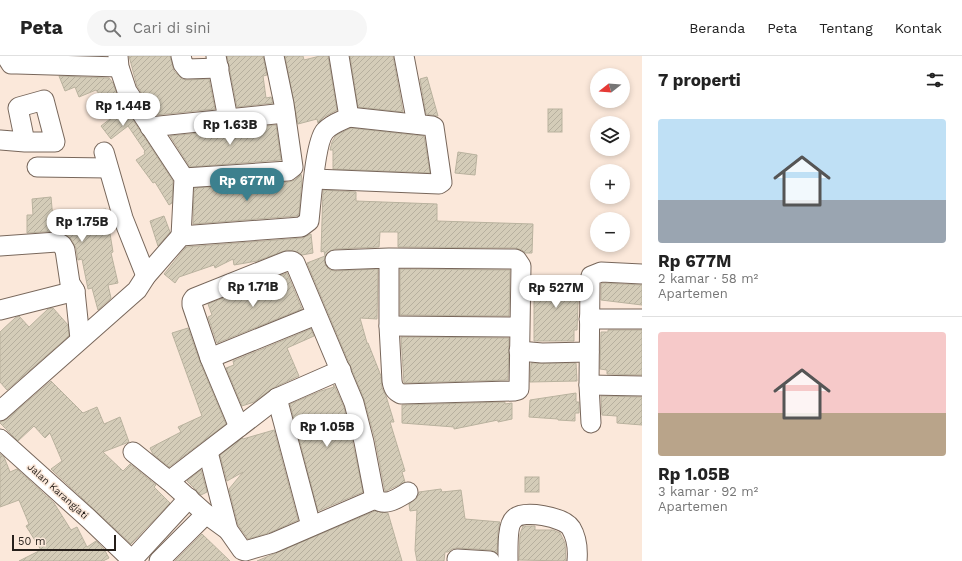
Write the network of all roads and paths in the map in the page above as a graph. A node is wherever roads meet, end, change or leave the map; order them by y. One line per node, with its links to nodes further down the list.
1 (6, 56): 6 (street)
2 (181, 56): 8 (street)
3 (274, 56): 9 (street)
4 (339, 56): 10 (street)
5 (404, 56): 12 (street)
6 (65, 61): 7 (street)
7 (118, 62): 13 (street)
8 (217, 62): 11 (street)
9 (285, 113): 11 (street); 17 (street)
10 (349, 117): 12 (street); 18 (street)
11 (228, 119): 13 (street)
12 (417, 124): 18 (street)
13 (150, 127): 17 (street)
14 (0, 140): 15 (street)
15 (25, 142)
16 (36, 167): 24 (street)
17 (184, 178): 19 (street)
18 (314, 179): 19 (street)
19 (180, 236): 24 (street)
20 (0, 246): 25 (street)
21 (389, 258): 22 (street); 30 (street); 31 (street)
22 (335, 260)
23 (642, 274): 29 (street)
24 (146, 276): 32 (street)
25 (75, 291): 26 (street); 32 (street)
26 (0, 310)
27 (316, 315): 35 (street); 35 (street); 36 (street)
28 (642, 319): 29 (street)
29 (589, 320): 34 (street)
30 (389, 326): 31 (street); 33 (street)
31 (519, 327): 33 (street)
32 (80, 339): 40 (street)
33 (519, 351): 34 (street)
34 (589, 352): 37 (street)
35 (210, 358): 42 (street)
36 (341, 370): 39 (street); 49 (street)
37 (589, 385): 38 (street); 41 (street)
38 (642, 386)
39 (277, 398): 42 (street); 51 (street)
40 (0, 411)
41 (591, 423)
42 (239, 427): 45 (street)
43 (0, 439): 54 (street, Jalan Karangjati)
44 (133, 452): 46 (street)
45 (208, 452): 46 (street); 52 (street)
46 (169, 481): 48 (street)
47 (408, 492): 49 (street)
48 (189, 498): 50 (street); 54 (street)
49 (375, 499): 51 (street)
50 (206, 514): 52 (street); 55 (street)
51 (311, 526): 52 (street)
52 (228, 530)
53 (457, 559): 56 (street)
54 (132, 561)
55 (159, 561)
56 (490, 561)
57 (508, 561): 58 (street)
58 (577, 561)

